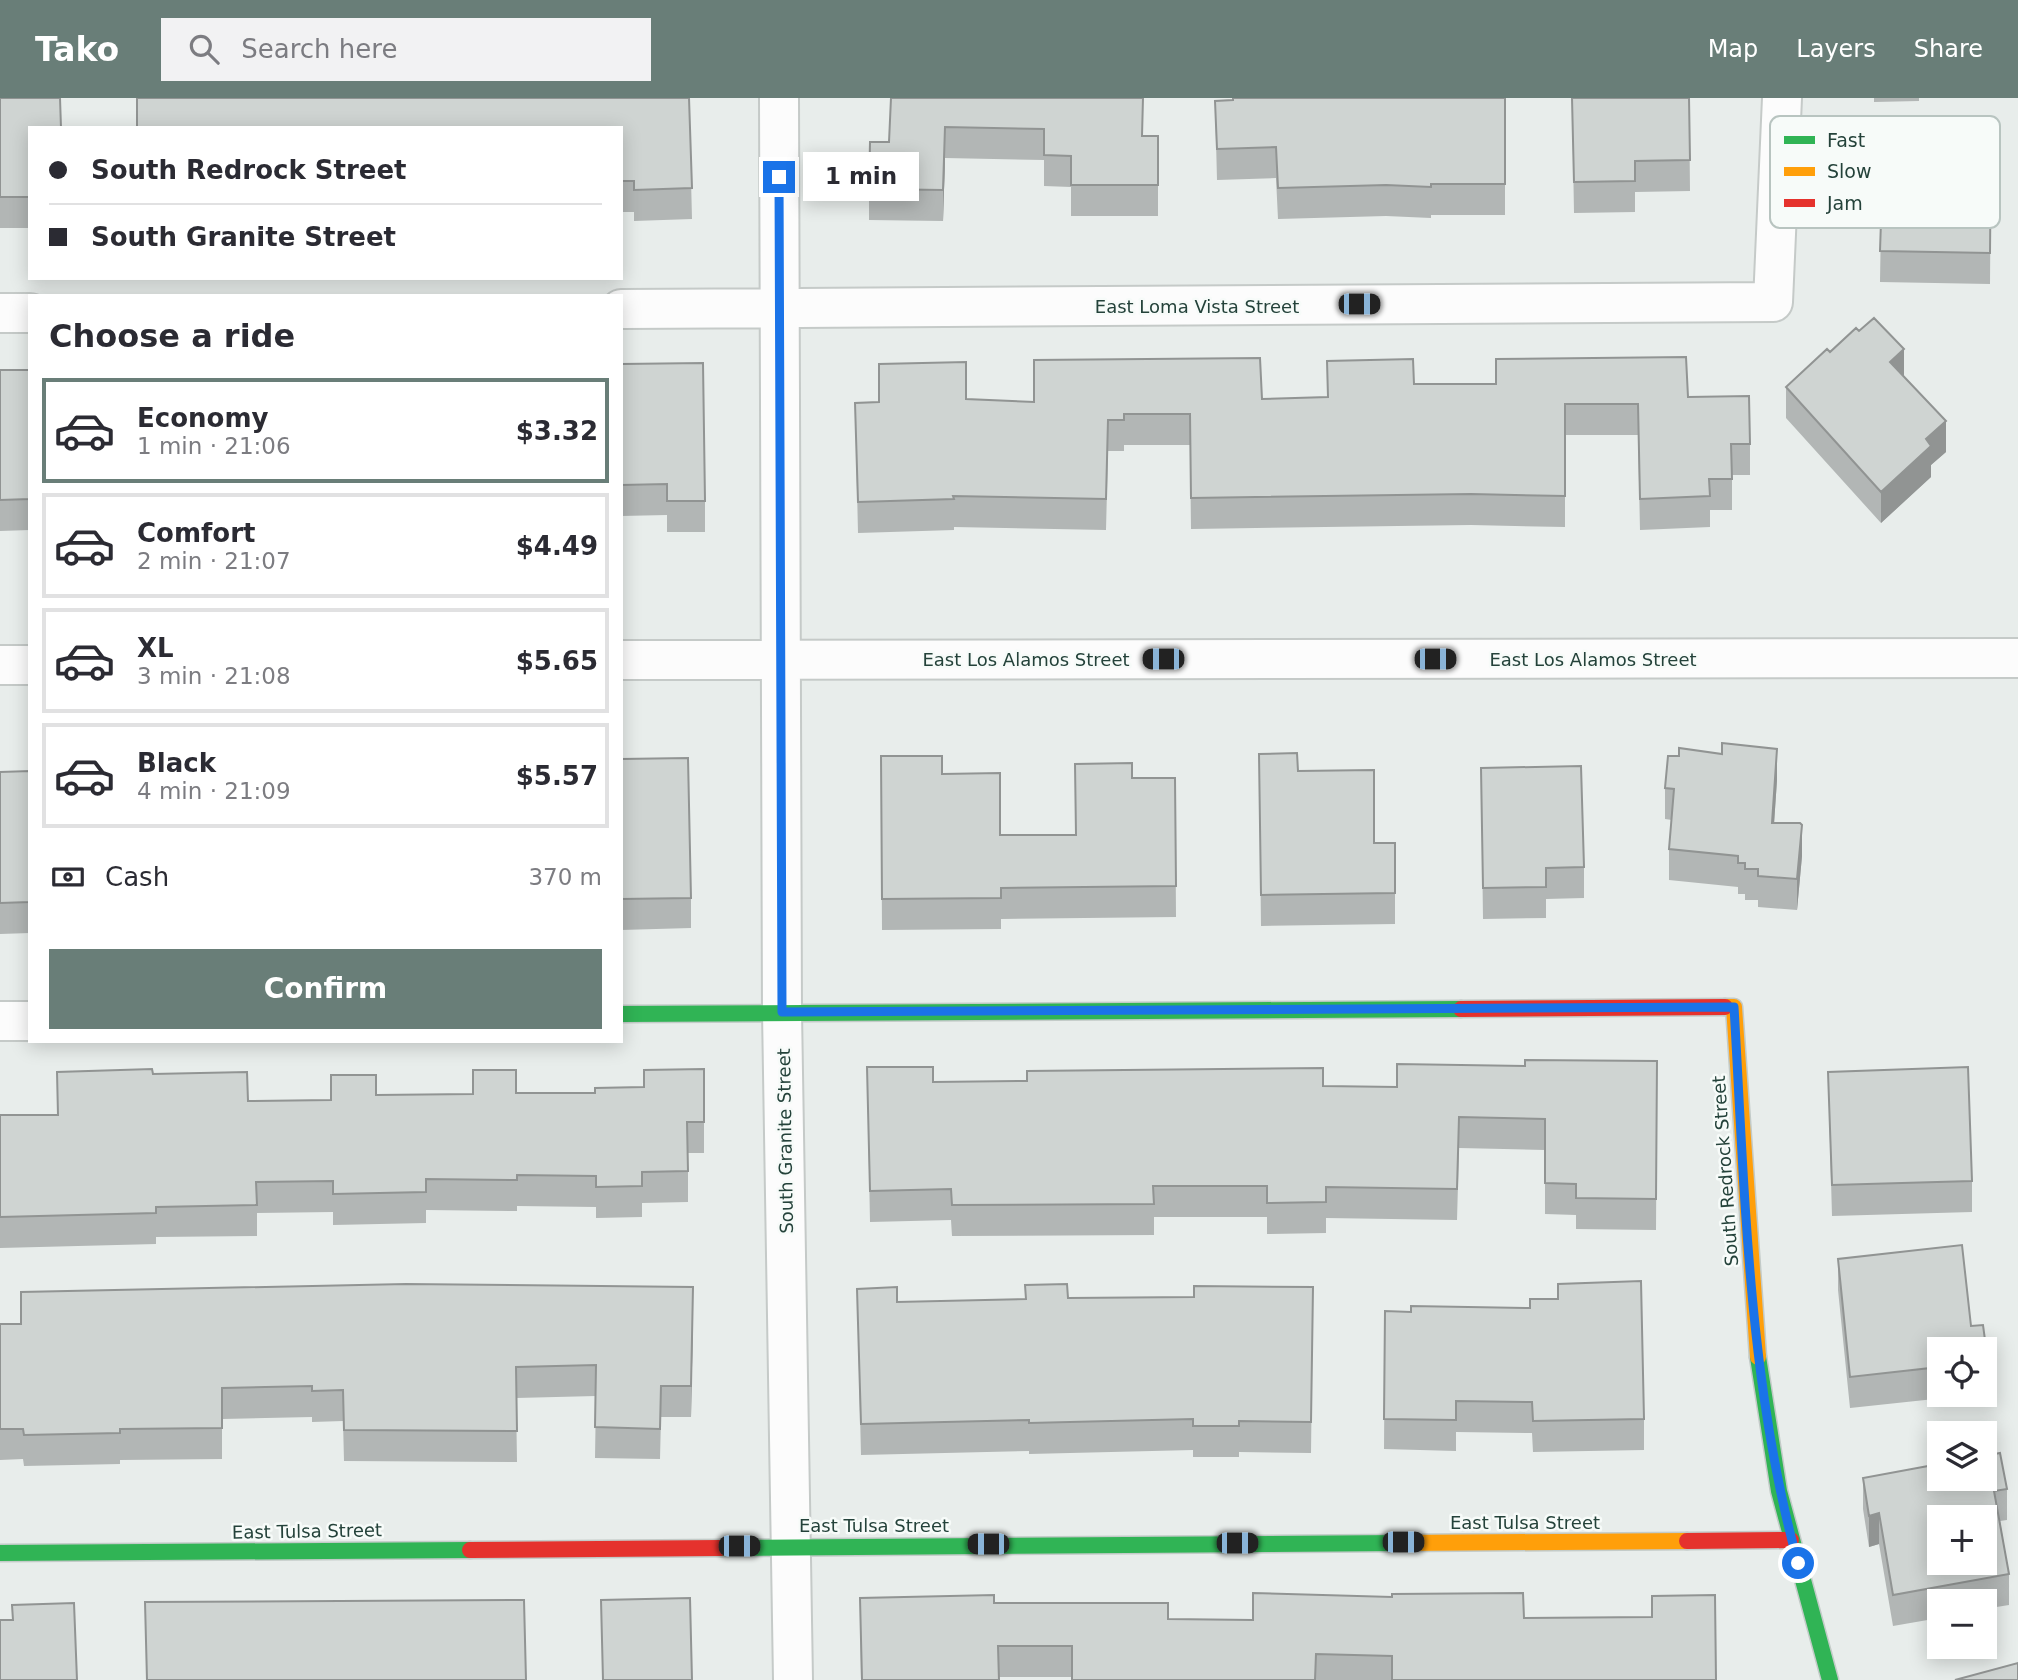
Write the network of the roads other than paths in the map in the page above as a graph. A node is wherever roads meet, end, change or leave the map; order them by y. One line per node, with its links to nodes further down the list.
1 (779, 98): 5 (street, South Granite Street)
2 (1782, 98): 3 (street, East Loma Vista Street)
3 (1781, 116)
4 (1776, 228): 5 (street, East Loma Vista Street)
5 (779, 308): 6 (street, East Loma Vista Street); 10 (street, South Granite Street)
6 (623, 309)
7 (0, 313): 8 (street)
8 (28, 313)
9 (2018, 658): 10 (street, East Los Alamos Street)
10 (781, 659): 11 (street, East Los Alamos Street); 14 (street, South Granite Street)
11 (623, 660)
12 (0, 665): 13 (street)
13 (28, 665)
14 (782, 1012): 15 (street); 18 (street, South Redrock Street); 19 (street, South Granite Street)
15 (623, 1014)
16 (0, 1021): 17 (street)
17 (28, 1021)
18 (1791, 1540): 19 (street, East Tulsa Street); 22 (street, South Redrock Street)
19 (793, 1545): 20 (street, East Tulsa Street); 21 (street, South Granite Street)
20 (0, 1553)
21 (793, 1680)
22 (1830, 1680)

